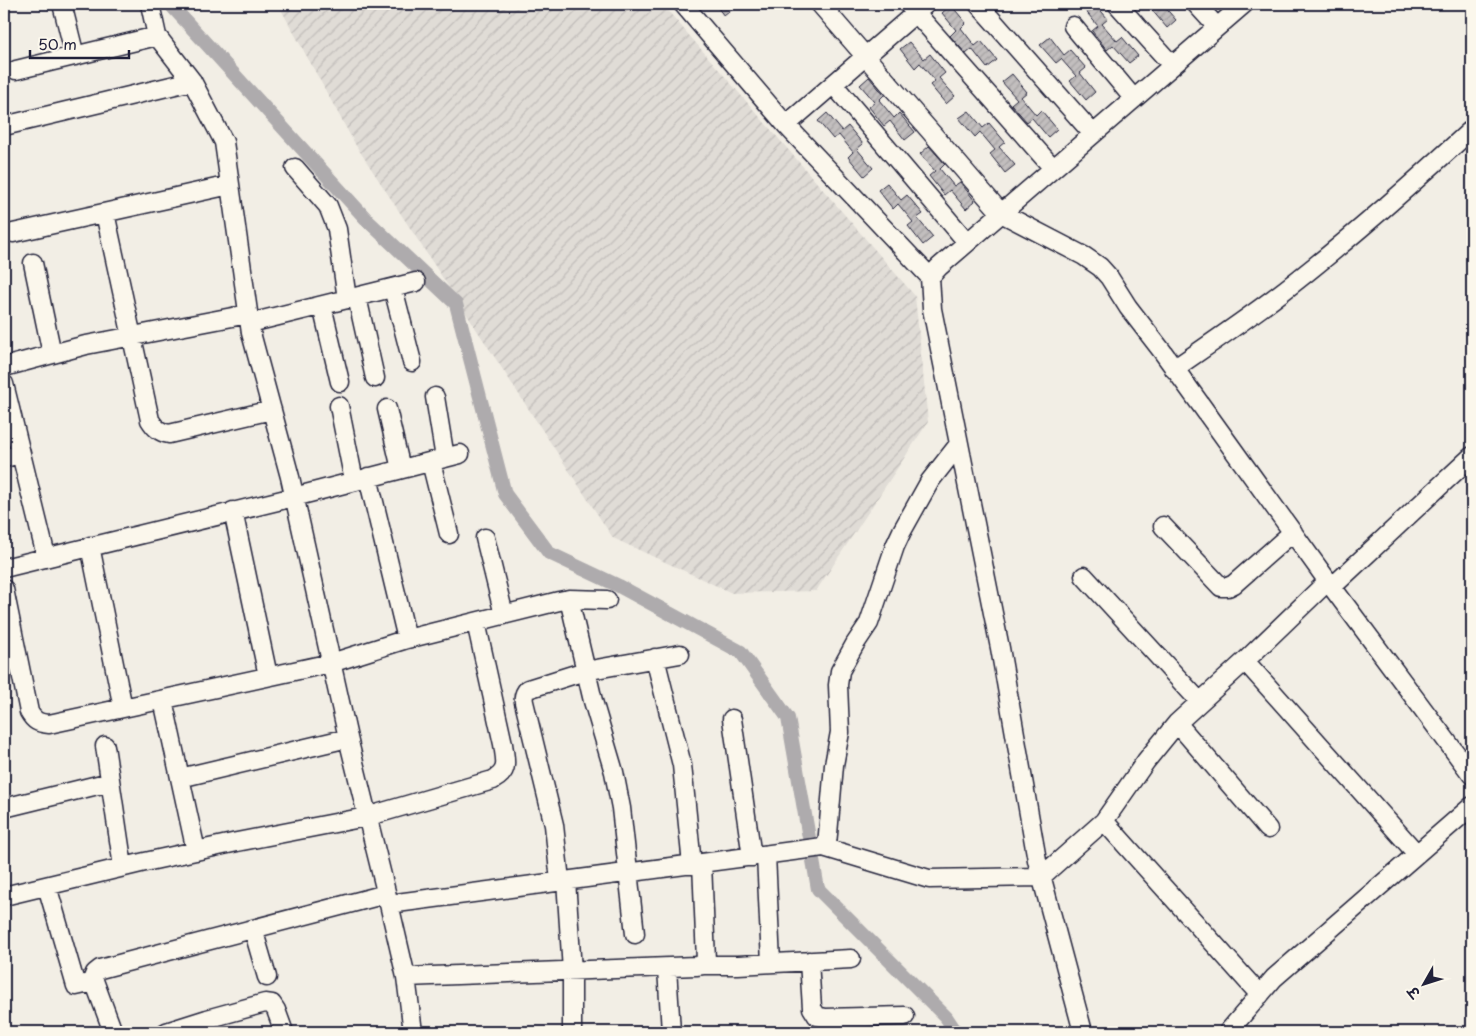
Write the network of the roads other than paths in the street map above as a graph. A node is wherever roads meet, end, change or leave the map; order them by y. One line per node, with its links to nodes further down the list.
1 (62, 4): 13 (street)
2 (150, 4): 12 (street)
3 (683, 4): 20 (street)
4 (820, 4): 14 (street)
5 (978, 4): 23 (street)
6 (1117, 4): 15 (street)
7 (1196, 4): 11 (street)
8 (1244, 4): 11 (street)
9 (917, 7): 14 (street); 25 (street)
10 (1073, 26): 19 (street)
11 (1217, 27): 15 (street)
12 (158, 36): 13 (street); 17 (street)
13 (75, 56): 16 (street)
14 (865, 56): 18 (street); 28 (street)
15 (1172, 65): 19 (street)
16 (16, 70)
17 (192, 81): 21 (street); 26 (street)
18 (833, 84): 20 (street); 30 (street)
19 (1134, 98): 23 (street)
20 (786, 125): 32 (street)
21 (4, 126)
22 (1472, 129): 42 (street)
23 (1093, 134): 25 (street)
24 (295, 168): 35 (street)
25 (1053, 168): 28 (street)
26 (230, 185): 27 (street); 37 (street)
27 (105, 213): 29 (street); 38 (street)
28 (1001, 213): 30 (street); 42 (street)
29 (13, 233)
30 (967, 242): 32 (street)
31 (33, 263): 39 (street)
32 (930, 277): 50 (street)
33 (416, 282): 34 (street)
34 (393, 288): 35 (street); 40 (street)
35 (352, 298): 36 (street); 43 (street)
36 (322, 306): 37 (street); 44 (street)
37 (249, 318): 38 (street); 49 (street)
38 (132, 337): 39 (street); 49 (street)
39 (52, 354): 41 (street)
40 (412, 362)
41 (4, 367)
42 (1174, 369): 60 (street)
43 (374, 378)
44 (340, 382)
45 (4, 384): 51 (street)
46 (435, 397): 54 (street)
47 (340, 406): 56 (street)
48 (387, 409): 55 (street)
49 (272, 410): 57 (street)
50 (959, 444): 95 (street); 102 (street)
51 (21, 454): 53 (street); 64 (street)
52 (1472, 456): 67 (street)
53 (4, 458)
54 (445, 458): 55 (street); 61 (street)
55 (400, 469): 56 (street)
56 (361, 479): 57 (street); 73 (street)
57 (294, 497): 58 (street); 77 (street)
58 (233, 511): 63 (street); 79 (street)
59 (1163, 526): 60 (street)
60 (1293, 532): 67 (street)
61 (449, 534)
62 (485, 538): 71 (street)
63 (90, 546): 64 (street); 82 (street)
64 (46, 556): 65 (street)
65 (4, 568)
66 (1084, 576): 81 (street)
67 (1330, 584): 76 (street); 87 (street)
68 (4, 589): 82 (street)
69 (569, 600): 70 (street); 71 (street); 78 (street)
70 (607, 600)
71 (504, 615): 72 (street)
72 (476, 622): 73 (street); 92 (street)
73 (407, 639): 77 (street)
74 (680, 654): 75 (street)
75 (655, 658): 78 (street); 99 (street)
76 (1245, 661): 81 (street); 97 (street)
77 (331, 663): 79 (street); 85 (street)
78 (585, 671): 101 (street); 103 (street)
79 (268, 676): 80 (street)
80 (162, 700): 82 (street); 88 (street)
81 (1200, 702): 84 (street)
82 (123, 708)
83 (732, 719): 98 (street)
84 (1178, 724): 93 (street); 94 (street)
85 (348, 738): 88 (street); 92 (street)
86 (105, 746): 89 (street)
87 (1472, 775)
88 (180, 778): 96 (street)
89 (110, 782): 90 (street); 100 (street)
90 (4, 808)
91 (1471, 810): 97 (street)
92 (366, 816): 96 (street); 106 (street)
93 (1104, 821): 102 (street); 118 (street)
94 (1268, 829)
95 (820, 848): 98 (street); 102 (street)
96 (196, 851): 100 (street)
97 (1417, 854): 118 (street)
98 (759, 856): 99 (street); 111 (street)
99 (697, 864): 101 (street); 112 (street)
100 (123, 867): 104 (street)
101 (628, 872): 103 (street); 108 (street)
102 (1041, 877): 127 (street)
103 (563, 881): 106 (street); 114 (street)
104 (47, 886): 105 (street); 117 (street)
105 (4, 896)
106 (388, 899): 107 (street); 116 (street)
107 (253, 929): 115 (street); 117 (street)
108 (635, 934)
109 (852, 959): 110 (street)
110 (809, 961): 111 (street); 119 (street)
111 (771, 963): 112 (street)
112 (703, 965): 113 (street)
113 (667, 968): 114 (street); 126 (street)
114 (572, 971): 116 (street); 125 (street)
115 (267, 977)
116 (406, 977): 124 (street)
117 (94, 982): 121 (street)
118 (1260, 995): 128 (street)
119 (905, 1016)
120 (209, 1026): 122 (street); 123 (street)
121 (113, 1032)
122 (166, 1032)
123 (284, 1032)
124 (413, 1032)
125 (566, 1032)
126 (672, 1032)
127 (1083, 1032)
128 (1228, 1032)

